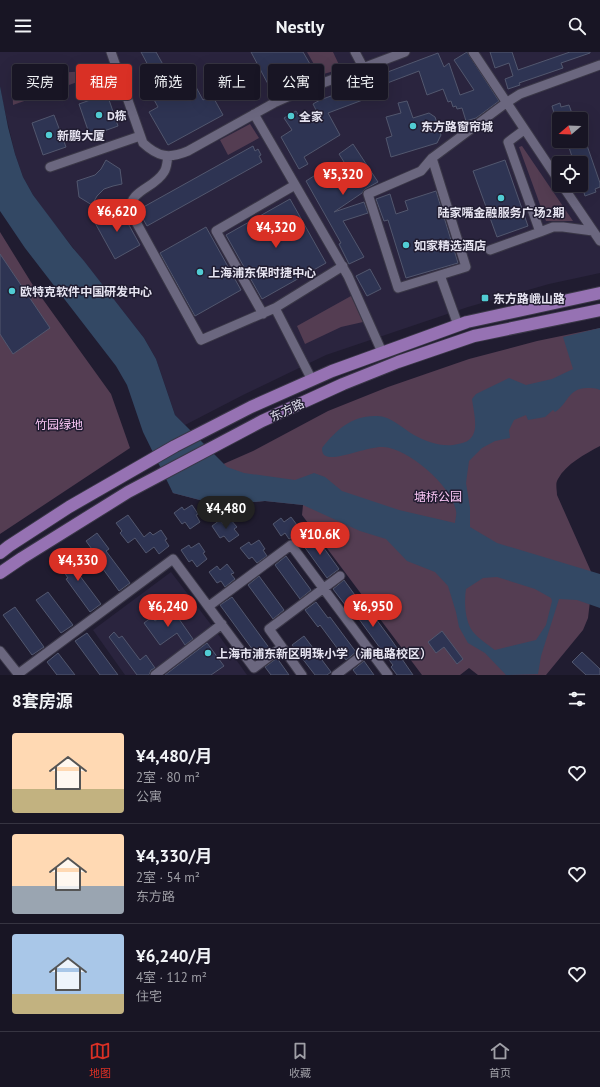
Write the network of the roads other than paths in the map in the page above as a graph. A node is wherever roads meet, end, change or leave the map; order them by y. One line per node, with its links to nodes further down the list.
1 (112, 52): 12 (street)
2 (355, 52): 5 (street)
3 (404, 52): 6 (street)
4 (473, 52): 9 (street)
5 (361, 64)
6 (371, 64)
7 (600, 65): 9 (street)
8 (332, 79): 10 (street)
9 (506, 103): 11 (street); 14 (street)
10 (254, 114): 13 (street); 17 (street)
11 (524, 130): 16 (street); 20 (street)
12 (140, 136): 13 (street); 15 (street)
13 (168, 156): 28 (street)
14 (432, 158): 24 (street); 24 (street)
15 (50, 166)
16 (552, 171)
17 (295, 184): 23 (street); 28 (street)
18 (567, 192): 19 (street)
19 (593, 231): 20 (street); 21 (street)
20 (540, 232): 22 (street)
21 (600, 241)
22 (490, 250)
23 (343, 266): 26 (street); 30 (street)
24 (440, 275): 29 (street)
25 (600, 293): 29 (main road, 东方路)
26 (275, 308): 28 (street); 31 (street)
27 (600, 310): 33 (main road, 东方路)
28 (262, 314)
29 (458, 325): 30 (main road, 东方路)
30 (382, 352): 31 (main road, 东方路)
31 (312, 380): 32 (main road, 东方路)
32 (0, 553)
33 (0, 573)
34 (340, 576): 35 (street)
35 (323, 589): 36 (street); 38 (street); 39 (street)
36 (209, 606): 37 (street); 42 (street)
37 (222, 624): 41 (street); 43 (street)
38 (282, 647): 41 (street); 44 (street)
39 (369, 650): 45 (street); 46 (street)
40 (0, 652): 42 (street)
41 (257, 671)
42 (19, 674)
43 (155, 675)
44 (302, 675)
45 (336, 675)
46 (388, 675)

